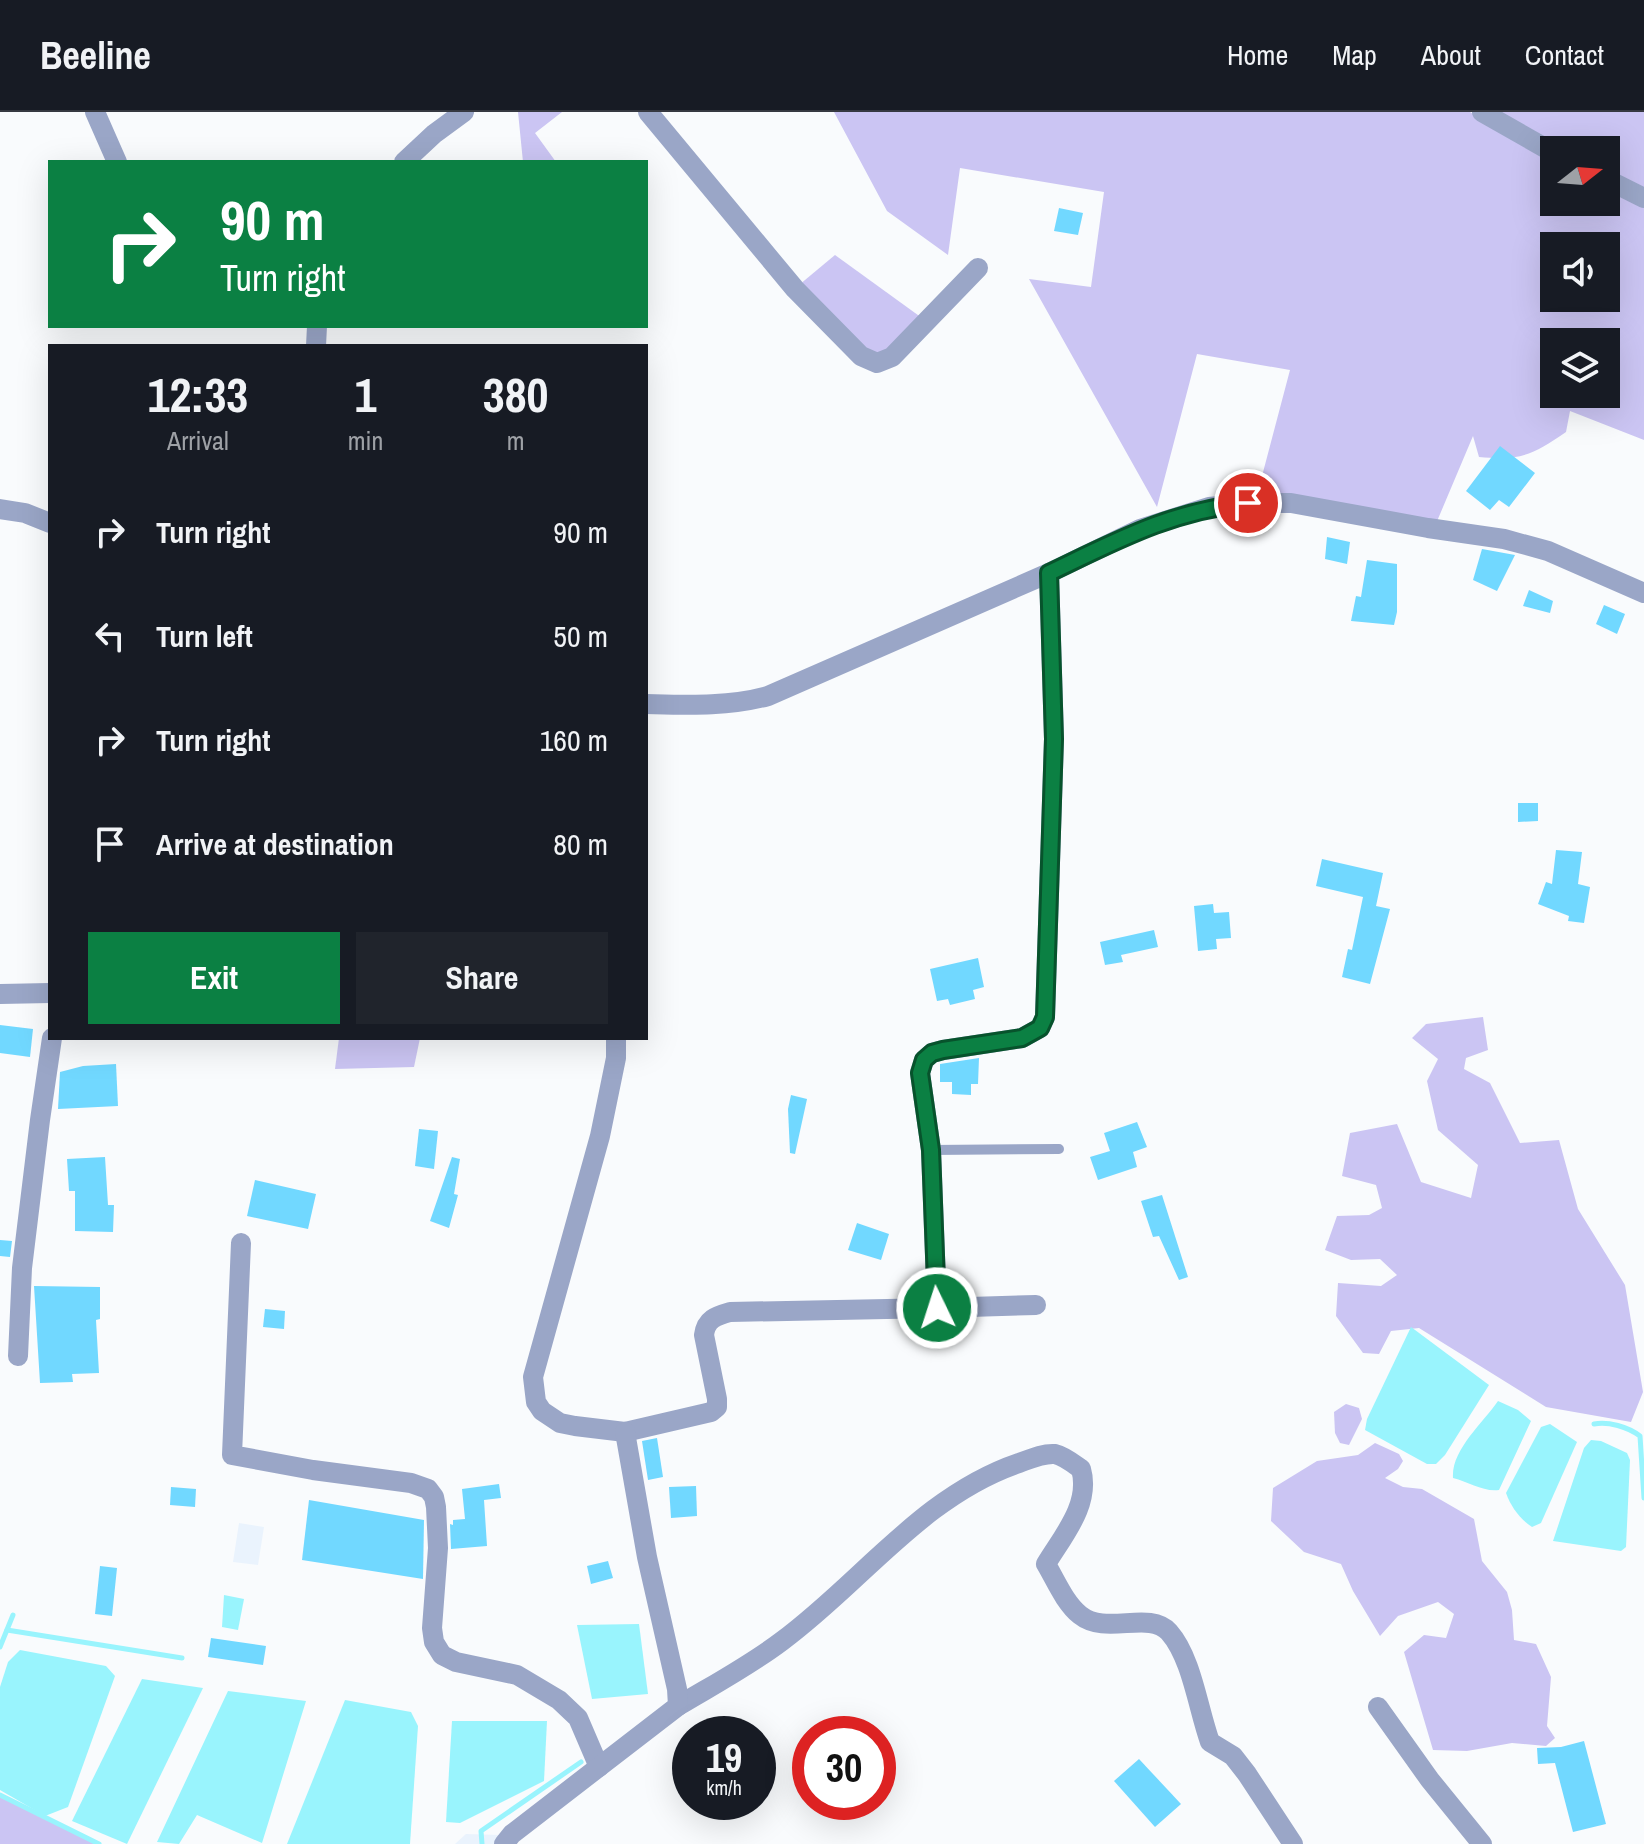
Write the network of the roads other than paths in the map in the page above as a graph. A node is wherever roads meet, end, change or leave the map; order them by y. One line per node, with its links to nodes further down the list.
1 (95, 112): 6 (street)
2 (464, 112): 7 (street)
3 (648, 112): 10 (street)
4 (1482, 112): 5 (street)
5 (1540, 145)
6 (116, 160)
7 (406, 160)
8 (1620, 186): 9 (street)
9 (1644, 198)
10 (978, 268)
11 (0, 509): 12 (street)
12 (48, 522)
13 (1049, 573): 14 (street); 15 (street); 21 (street)
14 (1644, 593)
15 (648, 704)
16 (48, 993): 17 (street)
17 (0, 994)
18 (52, 1040): 25 (street)
19 (616, 1040): 26 (street)
20 (1059, 1149): 21 (lane)
21 (931, 1150): 24 (street)
22 (241, 1243): 29 (street)
23 (1036, 1305): 24 (street)
24 (937, 1308): 26 (street)
25 (18, 1356)
26 (625, 1432): 27 (street)
27 (678, 1706): 29 (street); 31 (street)
28 (1378, 1707): 32 (street)
29 (599, 1767): 30 (street)
30 (504, 1844)
31 (1293, 1844)
32 (1482, 1844)

